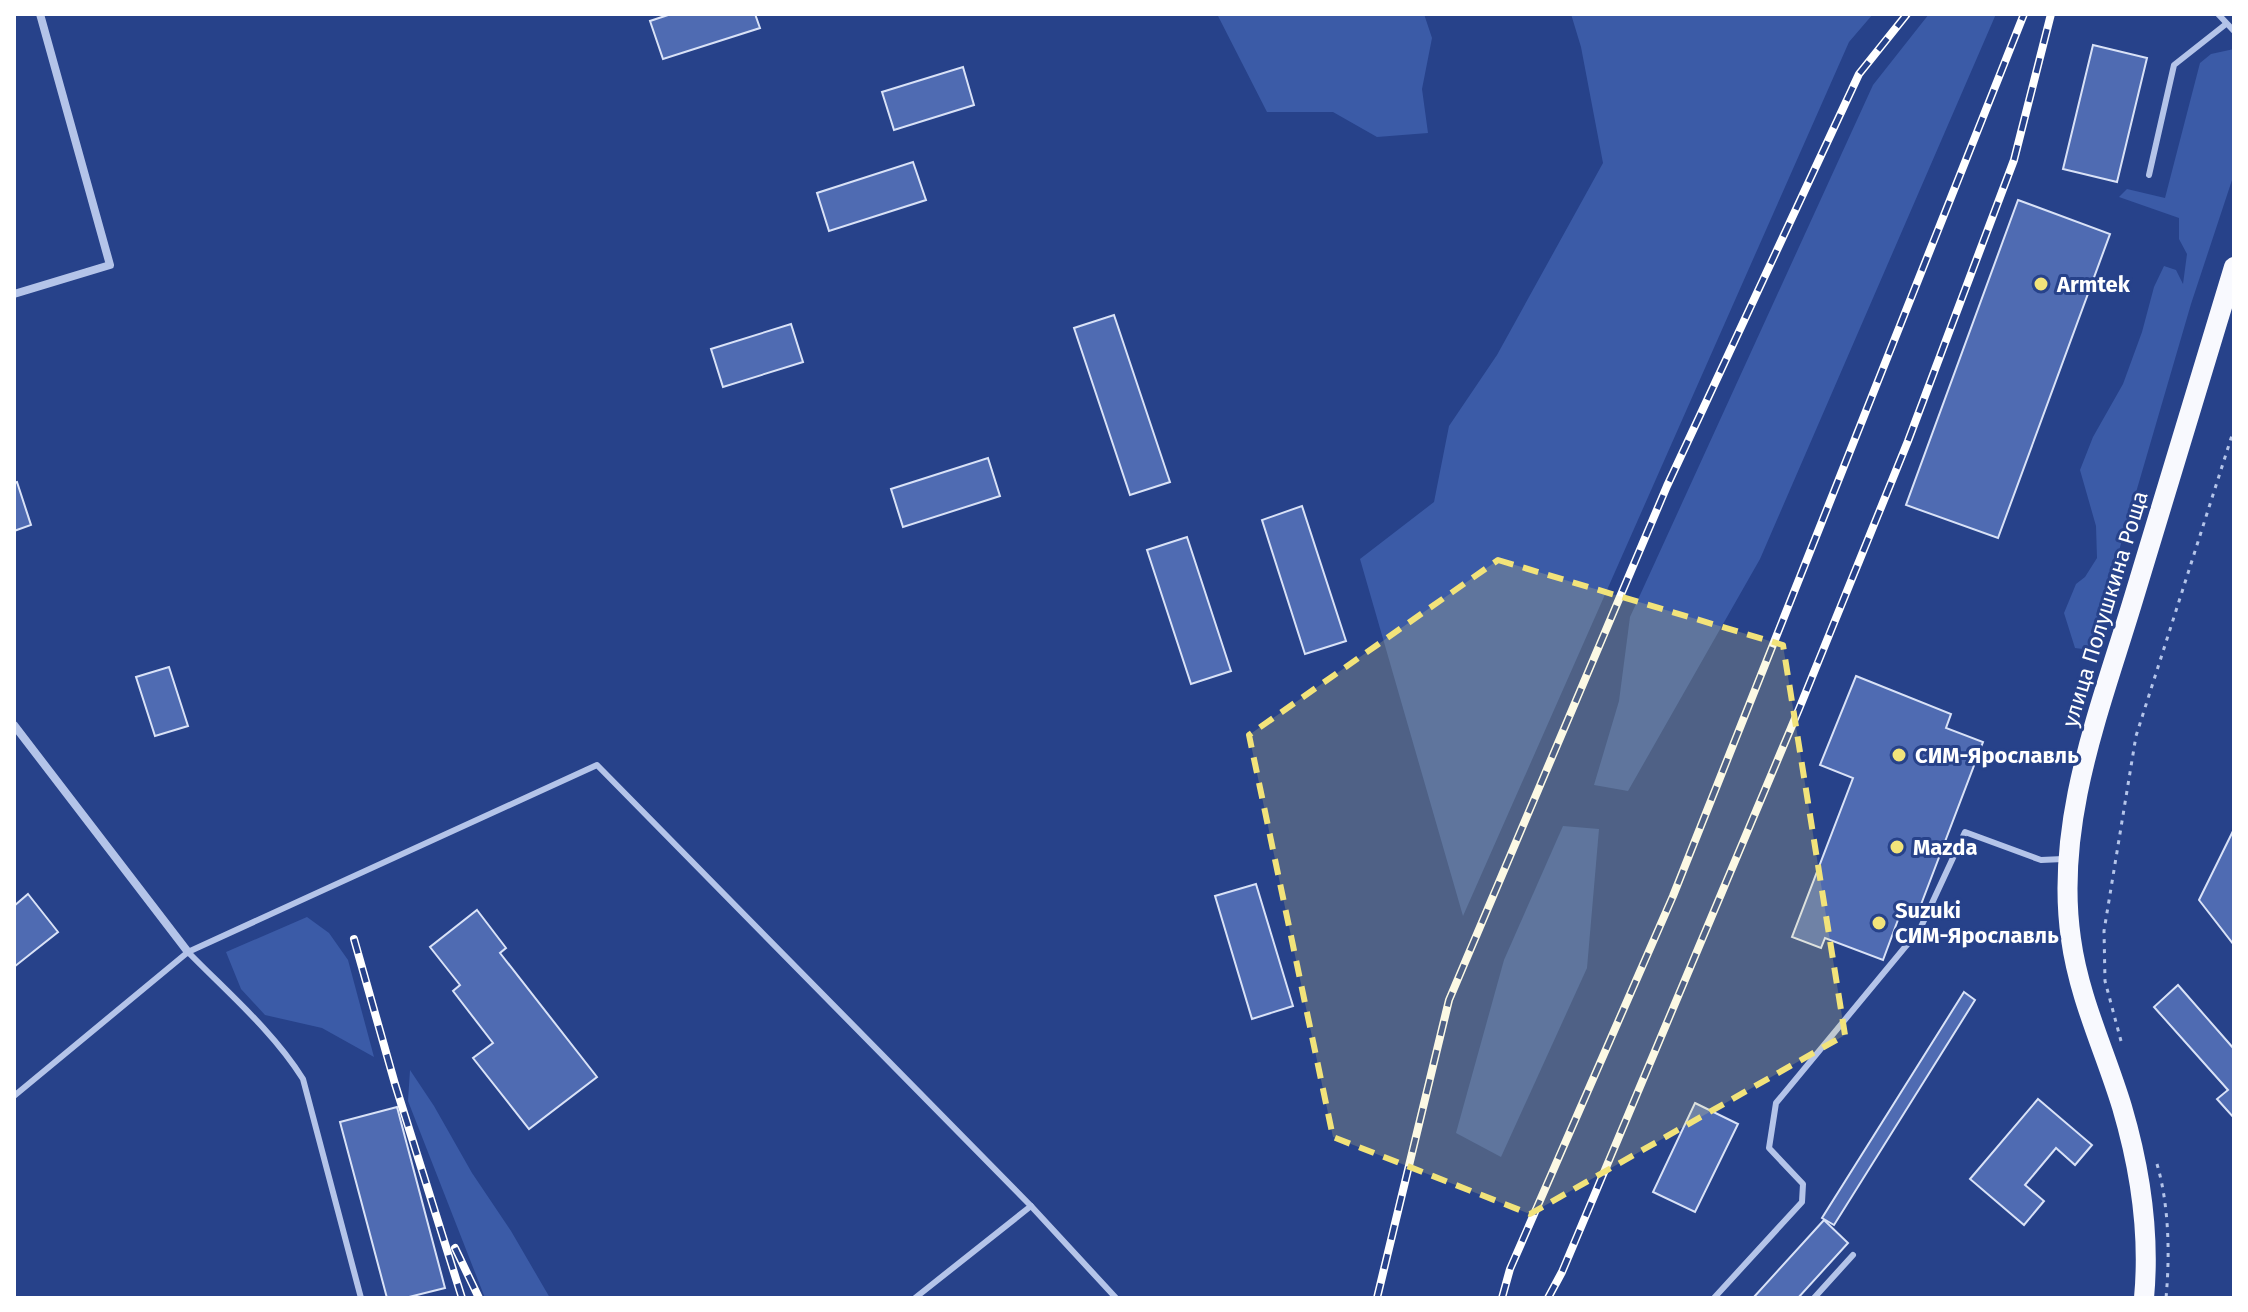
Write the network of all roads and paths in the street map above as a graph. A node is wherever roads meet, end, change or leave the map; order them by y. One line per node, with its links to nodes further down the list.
1 (40, 14): 7 (street)
2 (2218, 14): 3 (lane)
3 (2226, 24): 4 (lane); 5 (lane)
4 (2234, 31)
5 (2149, 175)
6 (2234, 267): 10 (main road, улица Полушкина Роща)
7 (14, 294)
8 (2234, 429): 12 (path)
9 (14, 725): 11 (street)
10 (2067, 859): 20 (lane); 22 (main road, улица Полушкина Роща)
11 (188, 952): 13 (lane); 15 (lane); 17 (lane)
12 (2123, 1048)
13 (14, 1096)
14 (2157, 1165): 23 (path)
15 (1031, 1206): 18 (lane); 19 (lane)
16 (1853, 1255): 21 (lane)
17 (361, 1298)
18 (915, 1298)
19 (1116, 1298)
20 (1714, 1298)
21 (1814, 1298)
22 (2144, 1298)
23 (2166, 1298)

